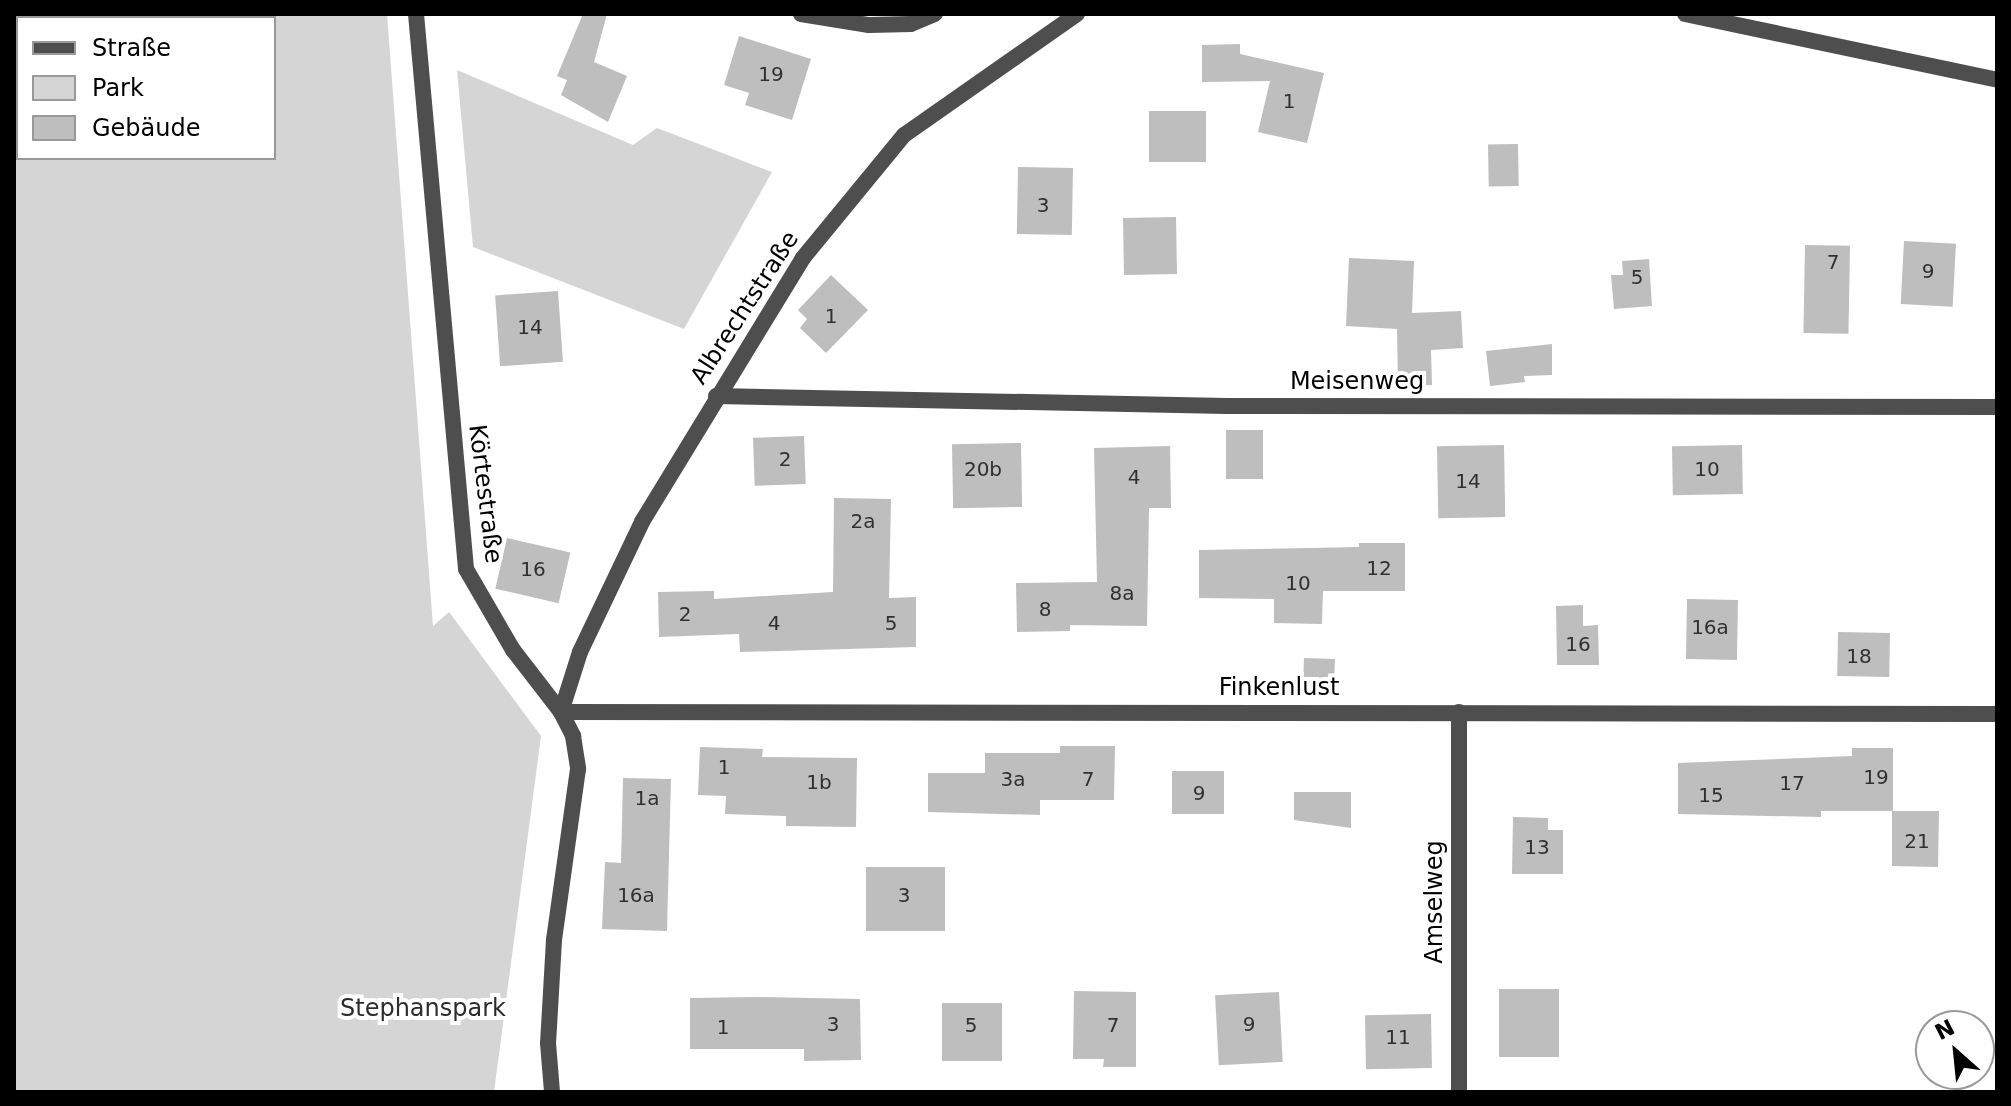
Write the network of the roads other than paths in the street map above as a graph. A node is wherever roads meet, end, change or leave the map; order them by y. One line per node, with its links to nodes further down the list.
1 (416, 14): 9 (street, Körtestraße)
2 (801, 14): 3 (street)
3 (935, 14)
4 (1077, 14): 7 (street, Albrechtstraße)
5 (1685, 14): 6 (street)
6 (1997, 80)
7 (716, 396): 8 (street, Meisenweg); 9 (street, Albrechtstraße)
8 (1997, 407)
9 (561, 712): 10 (street, Finkenlust); 12 (street, Körtestraße)
10 (1459, 712): 11 (street, Finkenlust); 13 (street, Amselweg)
11 (1997, 714)
12 (552, 1092)
13 (1459, 1092)

